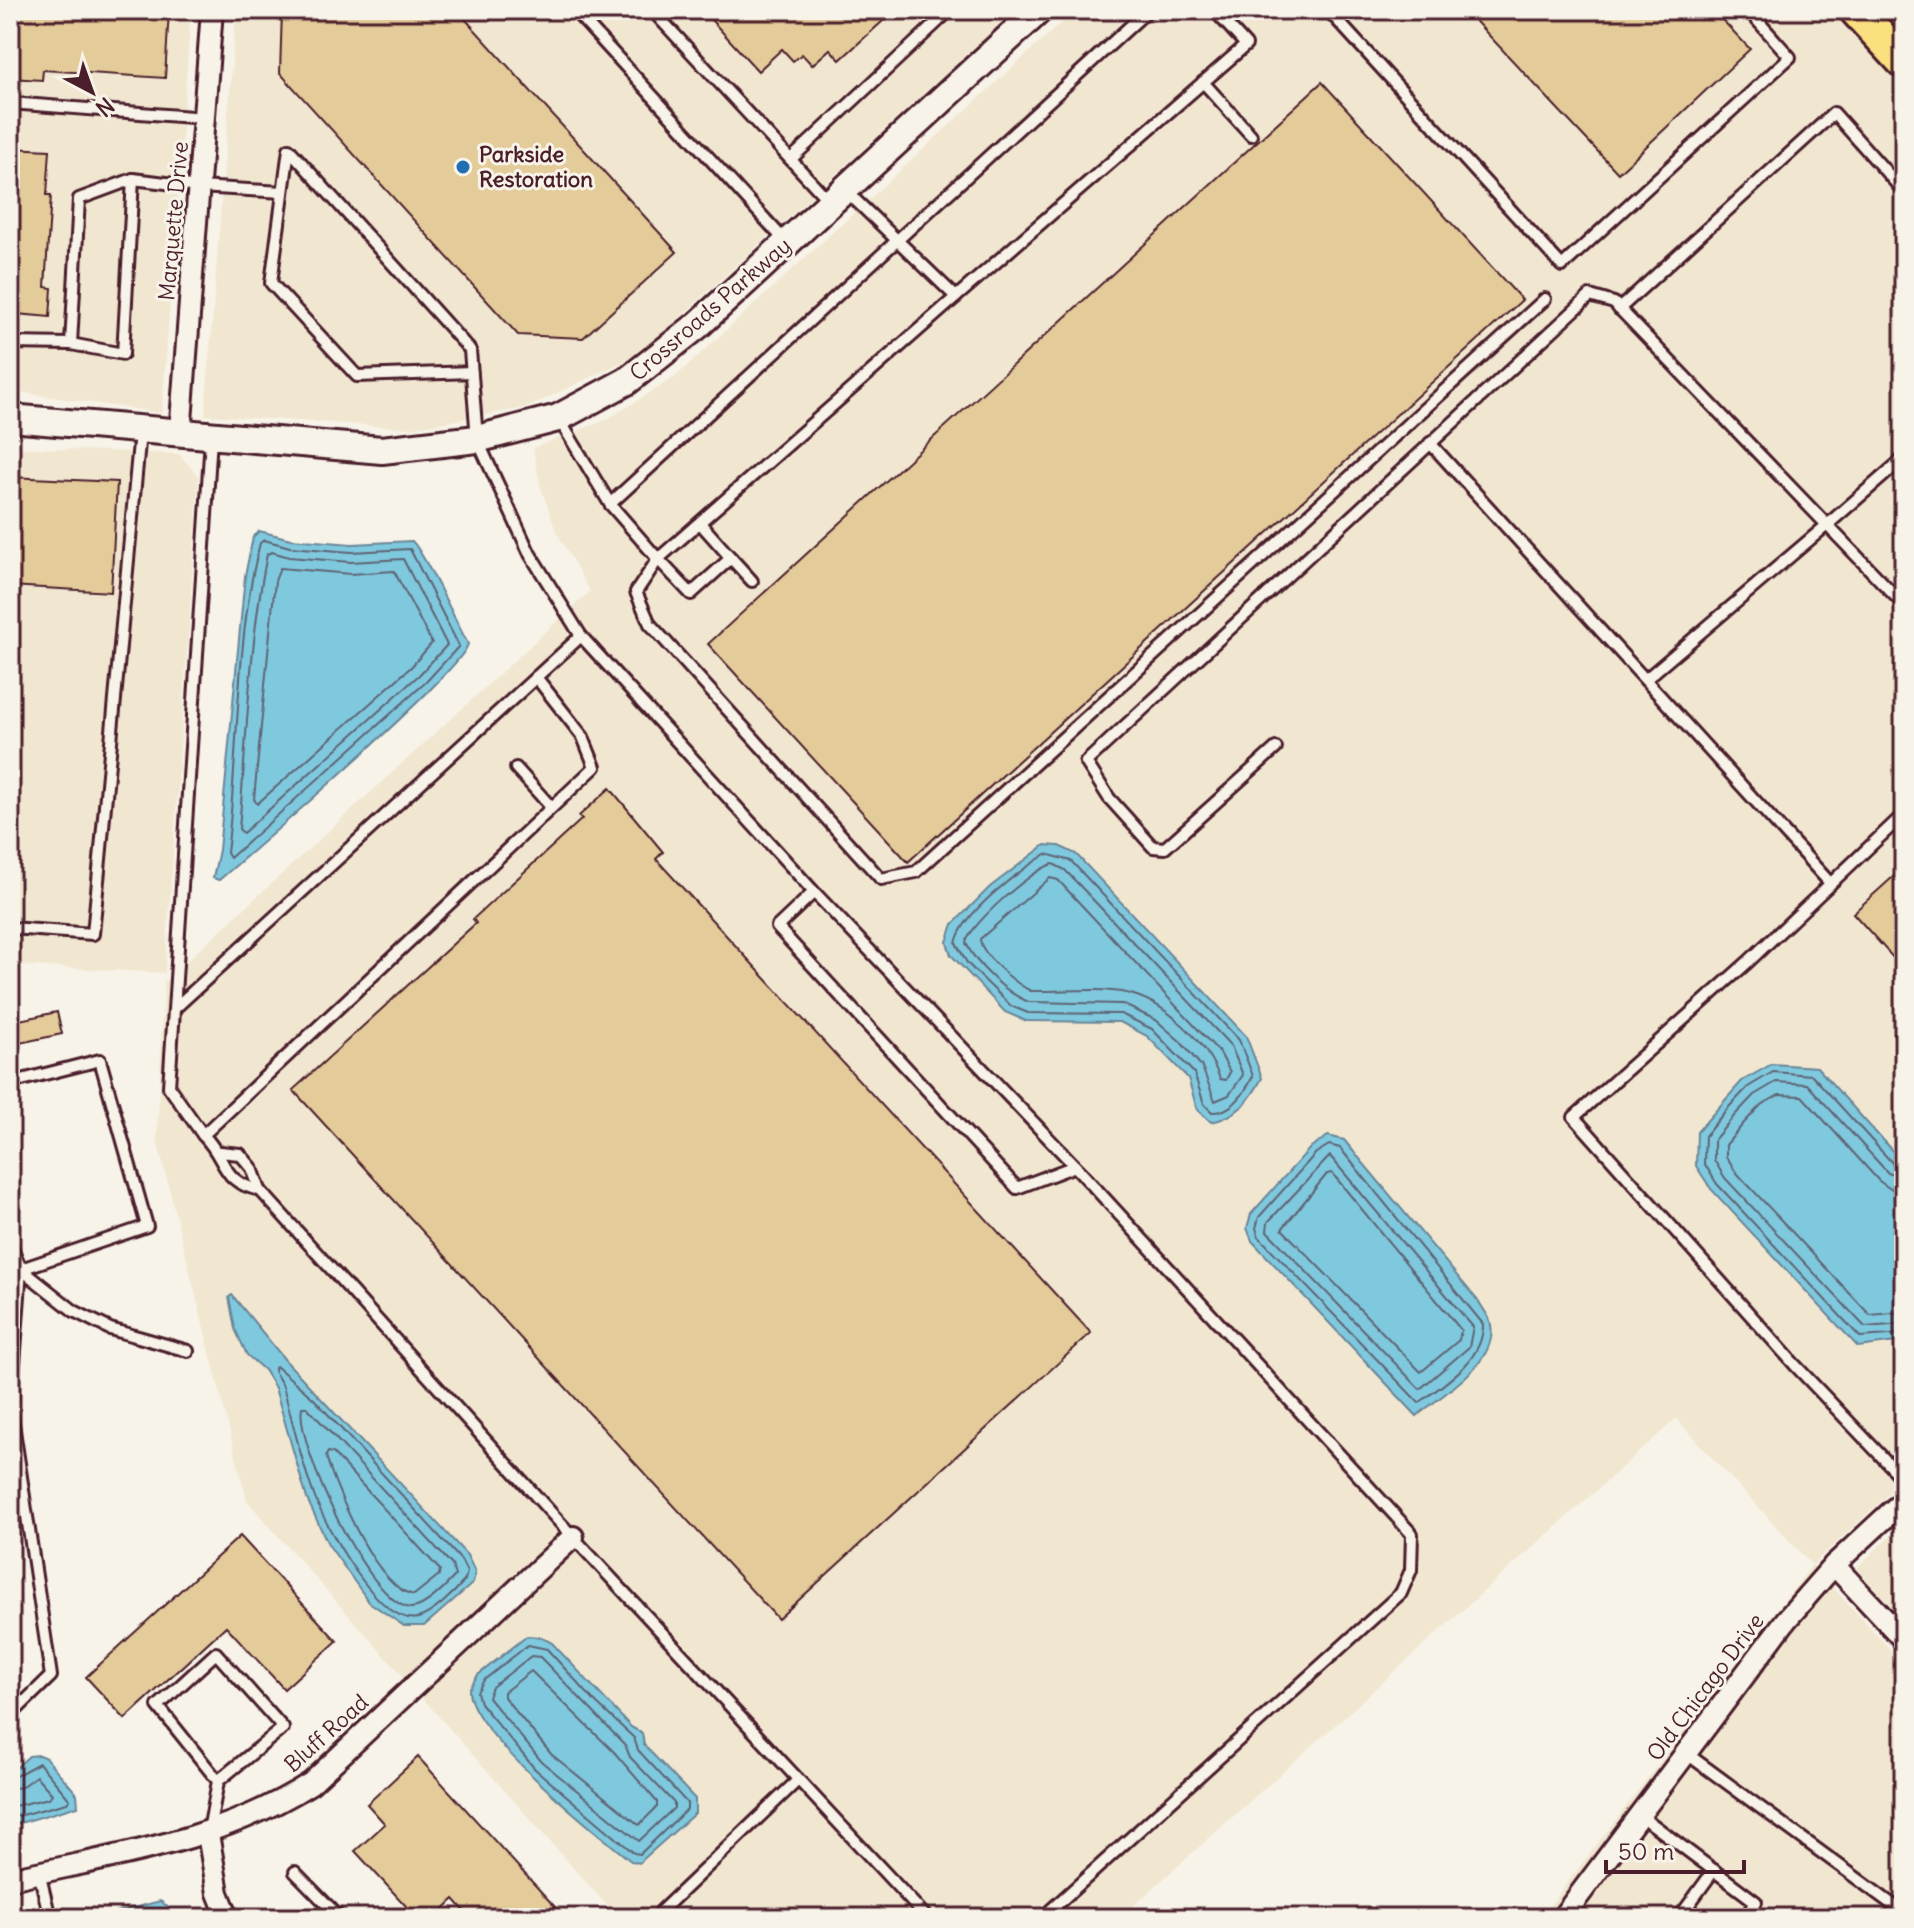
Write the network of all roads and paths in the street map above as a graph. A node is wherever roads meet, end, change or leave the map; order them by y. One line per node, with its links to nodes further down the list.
1 (212, 10): 14 (street, Marquette Drive)
2 (574, 10): 23 (lane)
3 (652, 10): 16 (lane)
4 (950, 10): 16 (lane)
5 (1039, 10): 21 (street, Crossroads Parkway)
6 (1148, 10): 22 (lane)
7 (1214, 10): 12 (lane)
8 (1328, 10): 9 (lane)
9 (1748, 10)
10 (1856, 10): 11 (main road)
11 (1904, 62)
12 (1203, 82): 15 (lane); 24 (lane)
13 (10, 103): 14 (lane)
14 (205, 118): 18 (street, Marquette Drive)
15 (1251, 135)
16 (791, 159): 21 (lane)
17 (133, 179): 18 (lane); 28 (lane); 28 (lane)
18 (199, 187): 19 (lane); 33 (street, Marquette Drive)
19 (283, 192): 29 (lane); 29 (lane)
20 (1904, 192): 26 (lane)
21 (838, 196): 22 (lane); 23 (street, Crossroads Parkway)
22 (896, 241): 24 (lane); 38 (lane)
23 (787, 242): 30 (street, Crossroads Parkway)
24 (956, 297): 39 (lane)
25 (1545, 299): 42 (lane)
26 (1619, 309): 36 (lane); 40 (lane)
27 (10, 343): 28 (lane)
28 (71, 344)
29 (472, 372): 35 (lane)
30 (558, 418): 35 (street, Crossroads Parkway); 38 (lane)
31 (13, 420): 32 (street, Crossroads Parkway)
32 (140, 432): 33 (street, Crossroads Parkway); 54 (lane)
33 (180, 435): 34 (street, Crossroads Parkway)
34 (211, 438): 35 (street, Crossroads Parkway); 55 (lane)
35 (477, 439): 45 (lane)
36 (1430, 443): 47 (lane); 48 (lane)
37 (1904, 458): 40 (lane)
38 (610, 504): 42 (lane)
39 (700, 523): 41 (lane); 42 (lane)
40 (1827, 525): 44 (lane); 47 (lane)
41 (731, 558): 42 (lane); 43 (lane)
42 (658, 559)
43 (752, 581)
44 (1904, 605)
45 (581, 636): 46 (lane); 53 (lane)
46 (536, 677): 50 (lane); 55 (lane)
47 (1646, 679): 52 (lane)
48 (1276, 748)
49 (516, 768): 50 (lane)
50 (551, 807): 57 (lane)
51 (1904, 814): 52 (lane)
52 (1830, 883): 65 (lane)
53 (814, 892): 59 (lane); 59 (lane)
54 (10, 928)
55 (175, 1008): 57 (lane)
56 (10, 1083): 62 (lane)
57 (203, 1135): 58 (lane)
58 (220, 1152): 60 (lane); 60 (lane)
59 (1075, 1166): 88 (lane)
60 (260, 1190): 67 (lane)
61 (10, 1243): 62 (lane)
62 (21, 1269): 63 (lane); 64 (lane)
63 (188, 1351)
64 (11, 1418): 70 (lane)
65 (1904, 1480)
66 (1904, 1500): 68 (street, Old Chicago Drive)
67 (573, 1537): 72 (lane); 75 (street, Bluff Road)
68 (1834, 1565): 69 (street); 71 (street, Old Chicago Drive)
69 (1904, 1640)
70 (10, 1716)
71 (1686, 1753): 74 (street, Old Chicago Drive); 81 (lane)
72 (798, 1780): 86 (lane); 87 (lane)
73 (218, 1781): 73 (lane); 75 (lane)
74 (1640, 1815): 76 (lane); 89 (street, Old Chicago Drive)
75 (208, 1834): 77 (street, Bluff Road); 83 (street)
76 (1714, 1870): 90 (lane); 91 (lane)
77 (39, 1872): 79 (street, Bluff Road); 82 (lane)
78 (295, 1872): 80 (lane)
79 (10, 1879)
80 (330, 1908): 84 (lane); 85 (lane)
81 (1904, 1913)
82 (50, 1918)
83 (228, 1918)
84 (320, 1918)
85 (340, 1918)
86 (668, 1918)
87 (927, 1918)
88 (1042, 1918)
89 (1562, 1918)
90 (1679, 1918)
91 (1744, 1918)

